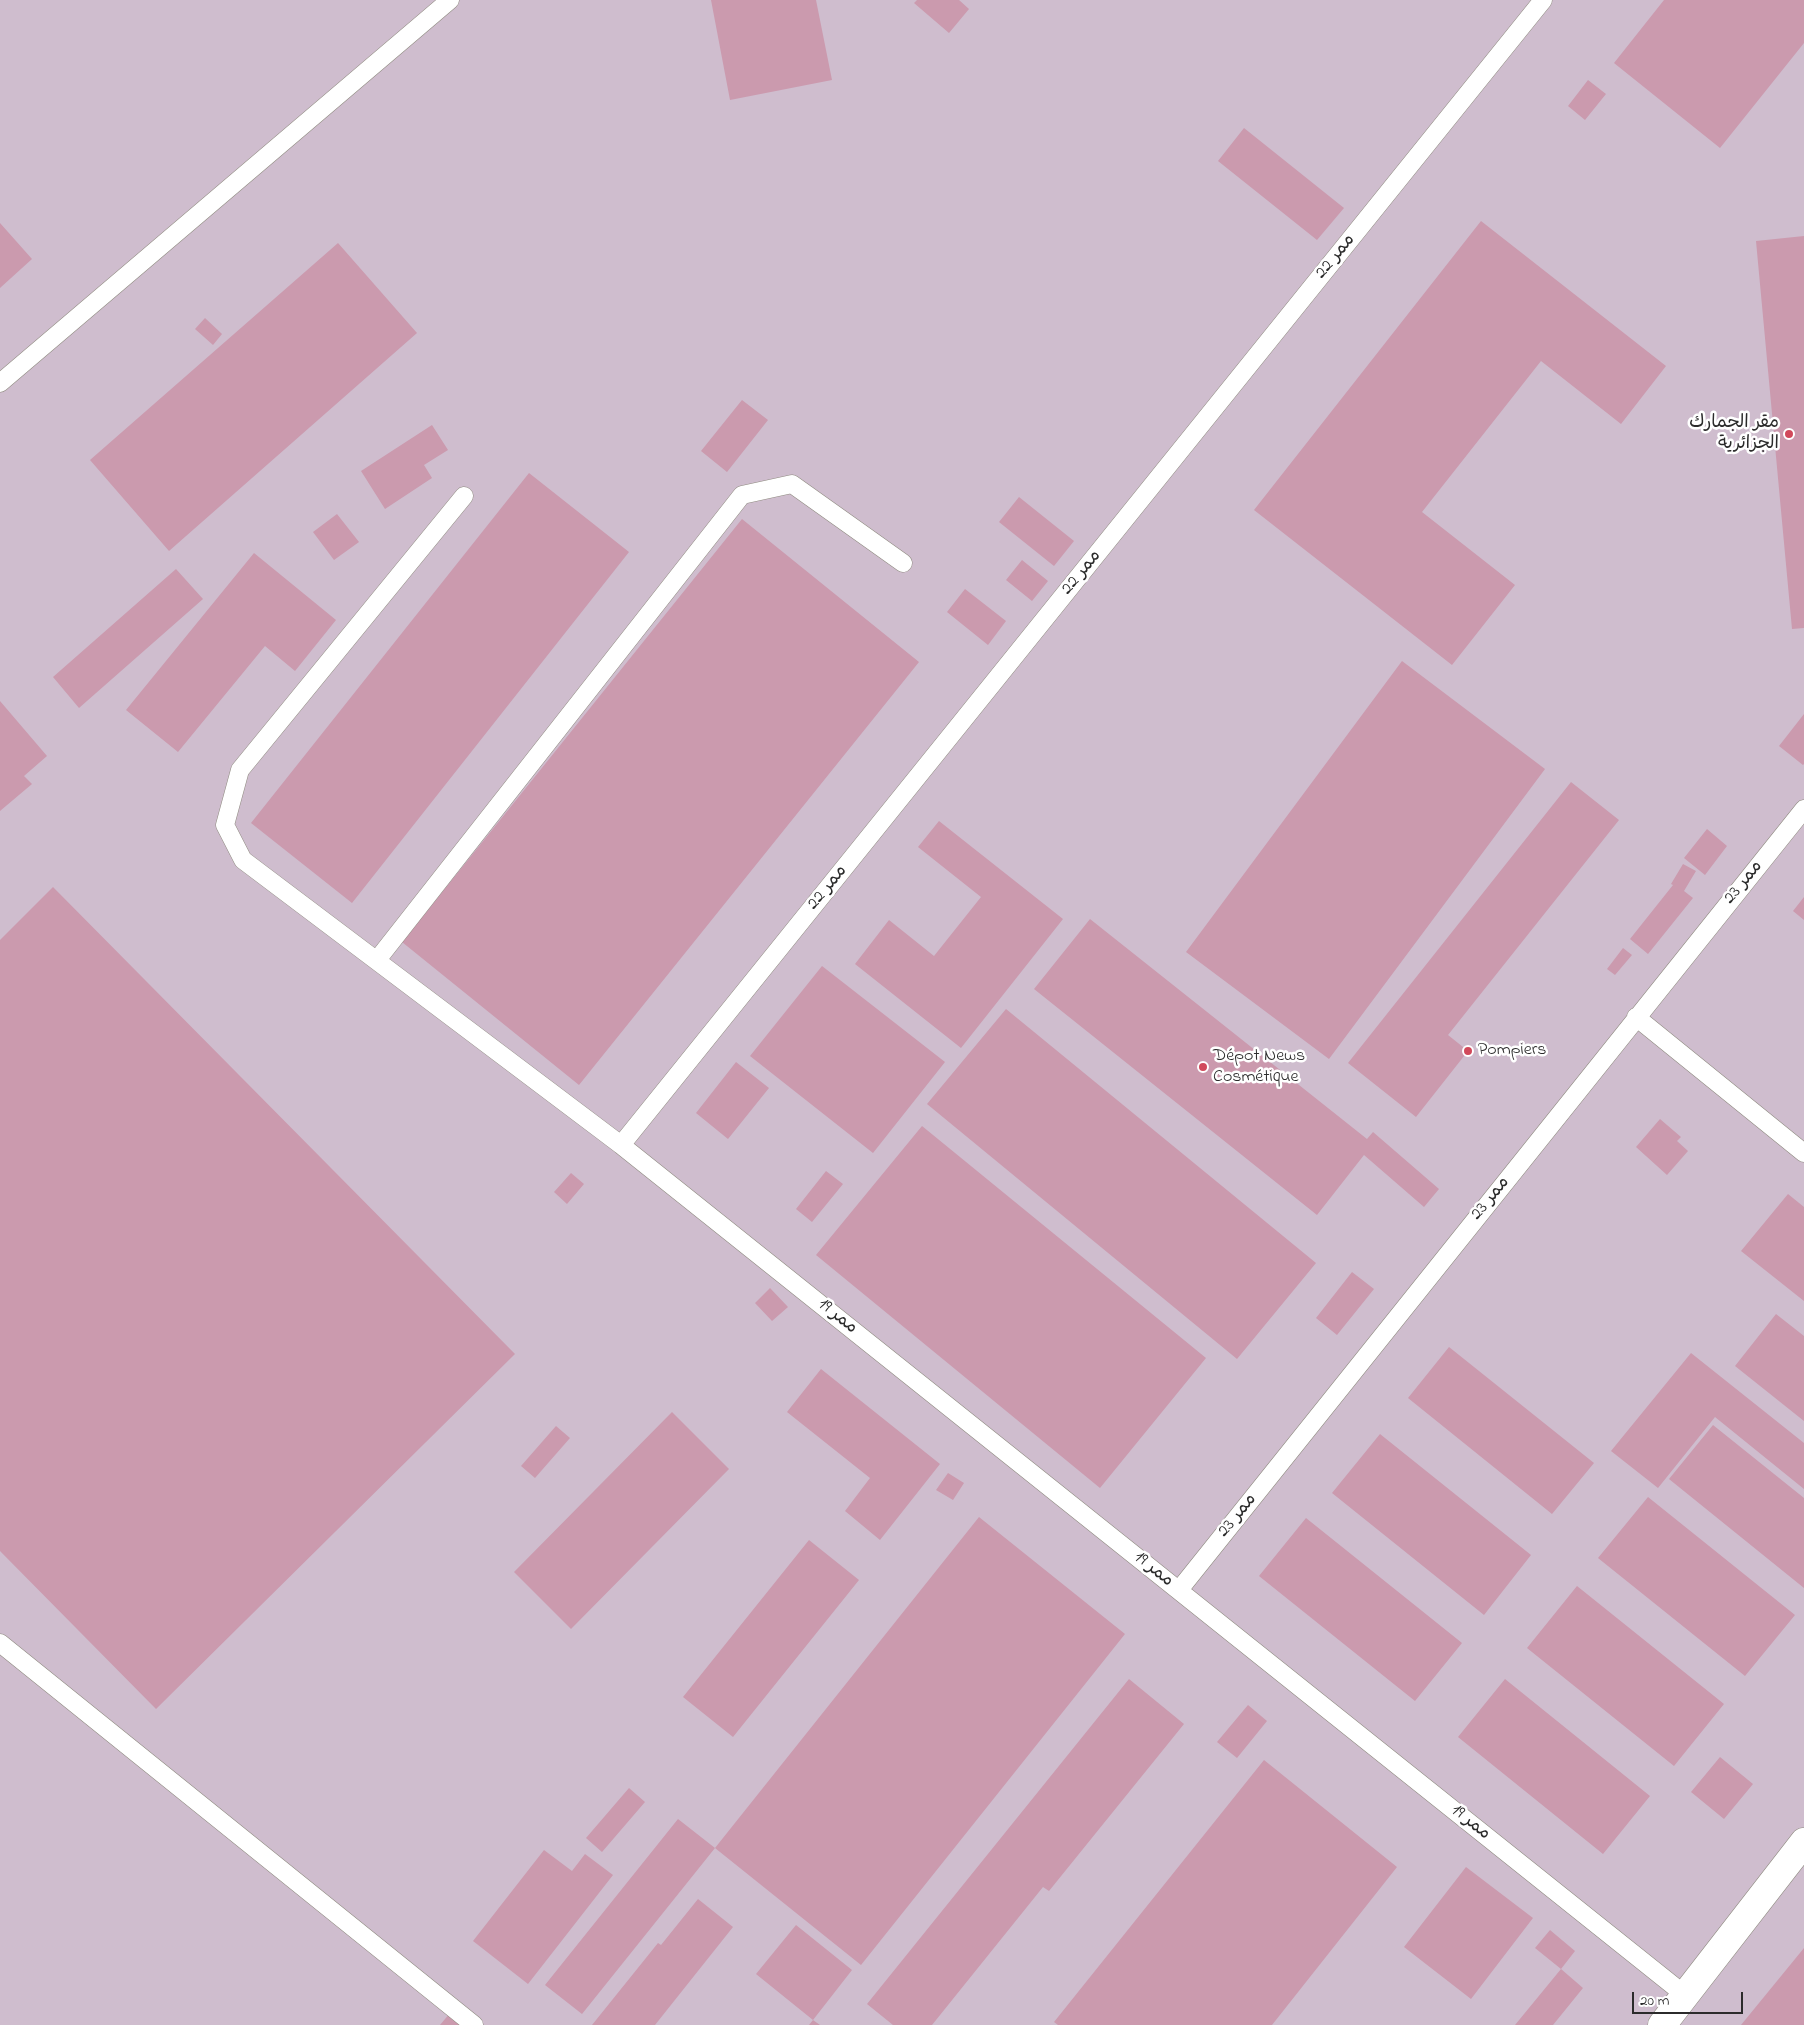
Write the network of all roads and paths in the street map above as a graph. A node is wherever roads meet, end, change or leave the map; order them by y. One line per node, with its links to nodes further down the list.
1 (450, 0): 3 (lane)
2 (1543, 0): 9 (lane, ممر 22)
3 (0, 383)
4 (464, 496): 7 (lane, ممر 19)
5 (903, 563): 7 (lane)
6 (1804, 810): 8 (lane, ممر 23)
7 (377, 960): 9 (lane, ممر 19)
8 (1636, 1016): 10 (lane); 11 (lane, ممر 23)
9 (621, 1145): 11 (lane, ممر 19)
10 (1804, 1153)
11 (1179, 1590): 14 (lane, ممر 19)
12 (0, 1642): 15 (lane)
13 (1804, 1842): 14 (main road)
14 (1685, 1996): 16 (main road)
15 (474, 2025)
16 (1662, 2025)

